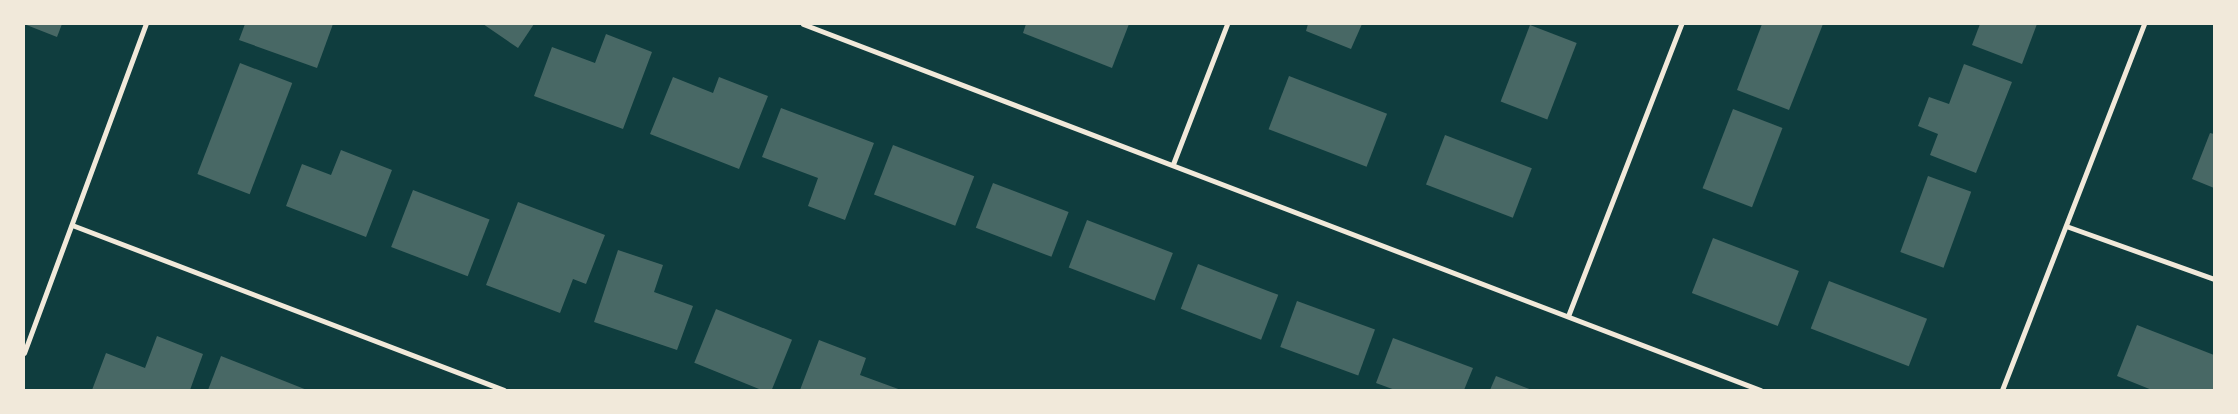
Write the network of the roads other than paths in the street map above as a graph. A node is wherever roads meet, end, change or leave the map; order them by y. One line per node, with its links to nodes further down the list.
1 (146, 24): 7 (street)
2 (803, 24): 6 (street)
3 (1227, 24): 6 (street)
4 (1681, 24): 10 (street)
5 (2144, 24): 8 (street)
6 (1173, 164): 10 (street)
7 (72, 225): 11 (street); 12 (street)
8 (2066, 226): 9 (street); 14 (street)
9 (2214, 279)
10 (1568, 316): 13 (street)
11 (24, 352)
12 (503, 390)
13 (1760, 390)
14 (2002, 390)

